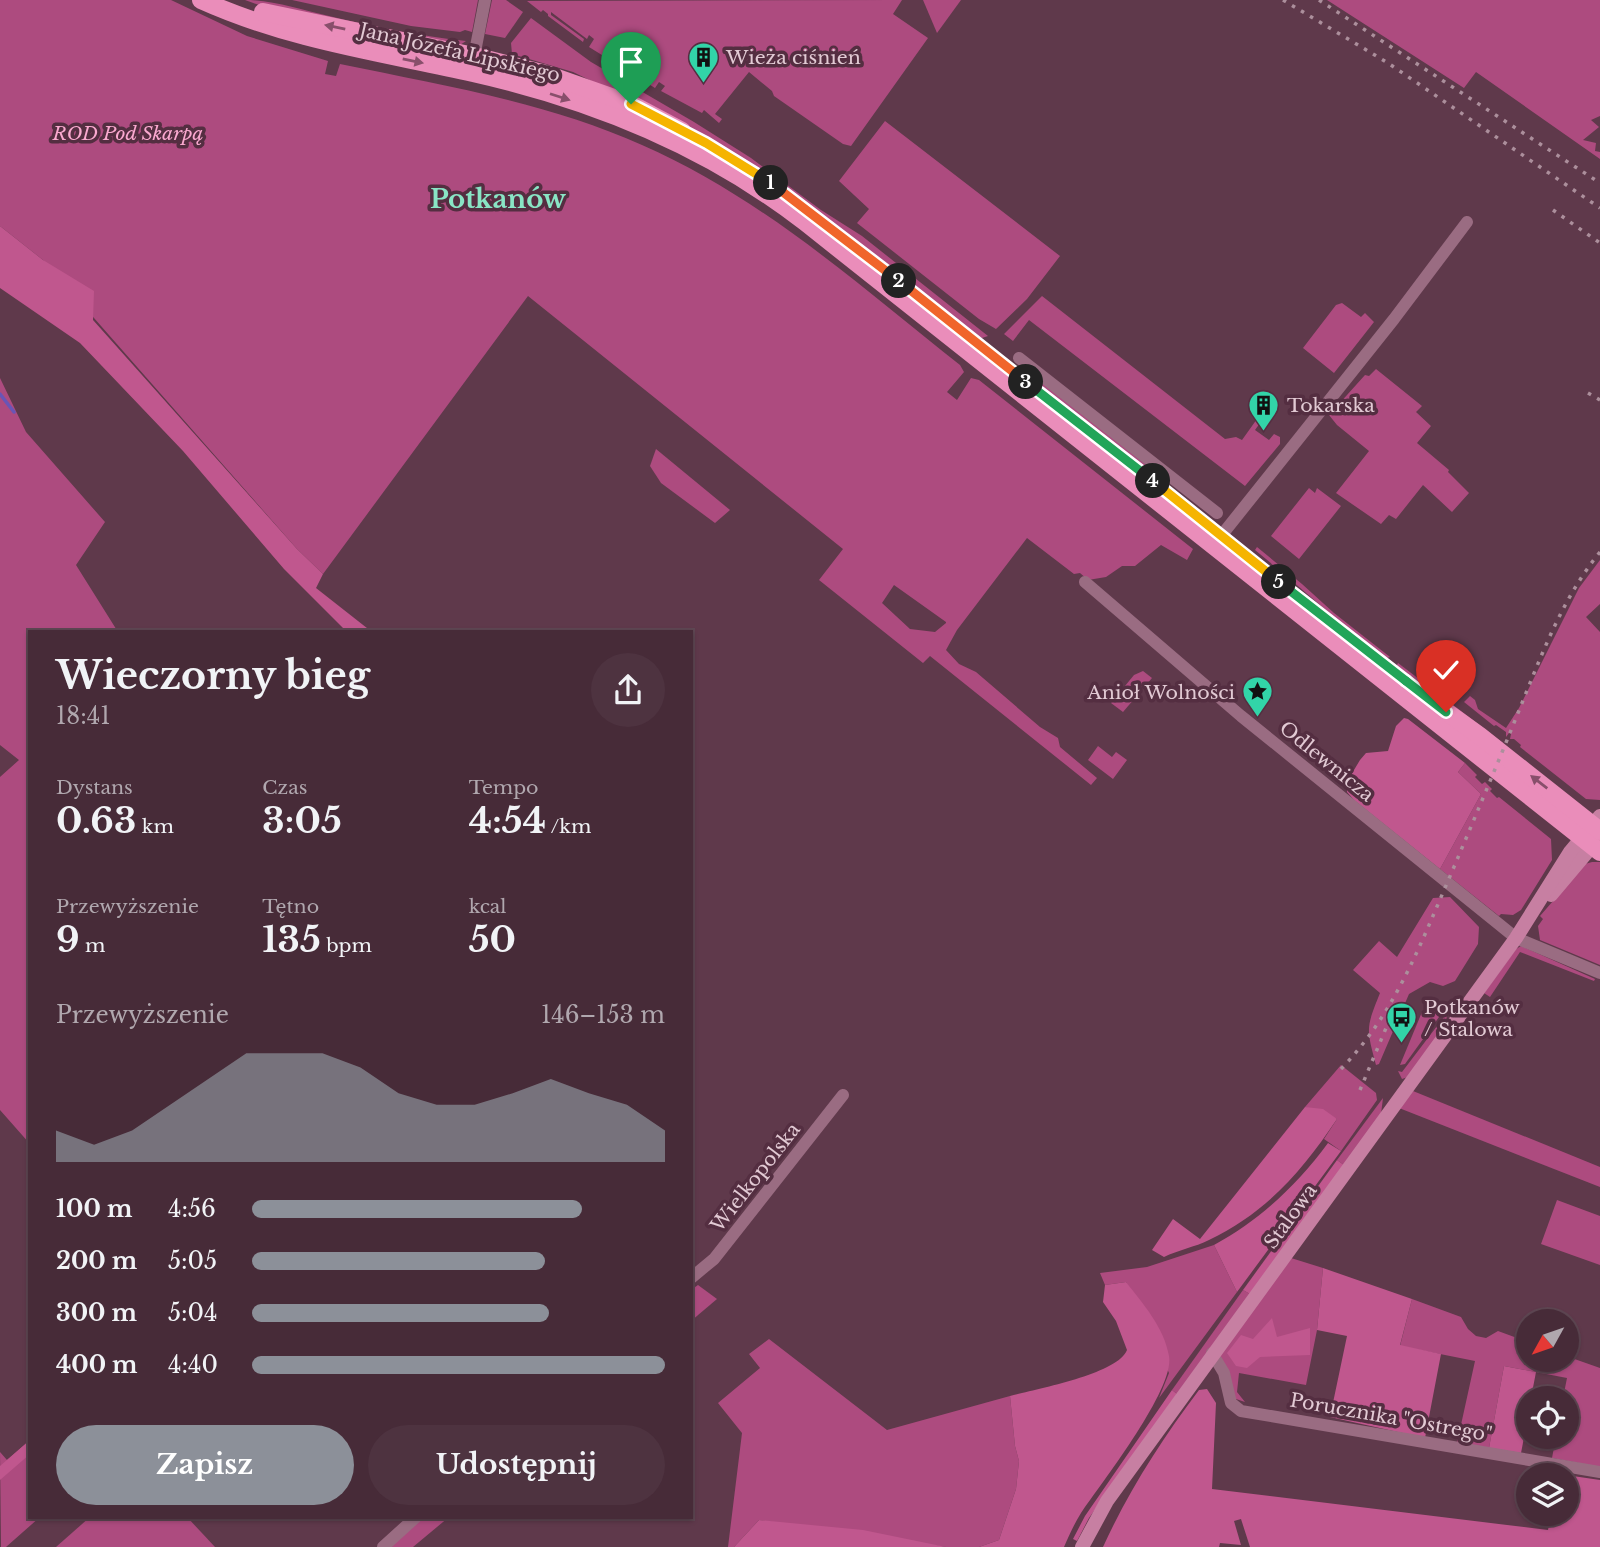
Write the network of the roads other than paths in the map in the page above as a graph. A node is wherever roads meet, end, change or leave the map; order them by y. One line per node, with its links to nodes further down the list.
1 (201, 0): 4 (main road, Jana Józefa Lipskiego, one-way to 4)
2 (230, 0): 4 (main road, Jana Józefa Lipskiego, one-way to 2)
3 (485, 0): 4 (street)
4 (472, 64): 8 (main road, Jana Józefa Lipskiego)
5 (1467, 222): 8 (street)
6 (1019, 358): 7 (street)
7 (1217, 513)
8 (1217, 542): 10 (main road, Jana Józefa Lipskiego)
9 (1085, 582): 12 (street, Odlewnicza)
10 (1595, 835): 11 (street, Stalowa)
11 (1532, 916): 12 (street); 13 (street, Stalowa)
12 (1500, 925): 13 (street, Odlewnicza); 14 (street)
13 (1516, 938): 14 (street, Stalowa); 15 (street, Odlewnicza)
14 (1507, 951): 18 (street, Stalowa)
15 (1600, 973)
16 (844, 1095): 17 (street, Wielkopolska)
17 (693, 1276)
18 (1212, 1353): 19 (street, Porucznika "Ostrego"); 22 (street, Stalowa)
19 (1600, 1472)
20 (414, 1519): 21 (street)
21 (383, 1547)
22 (1082, 1547)

